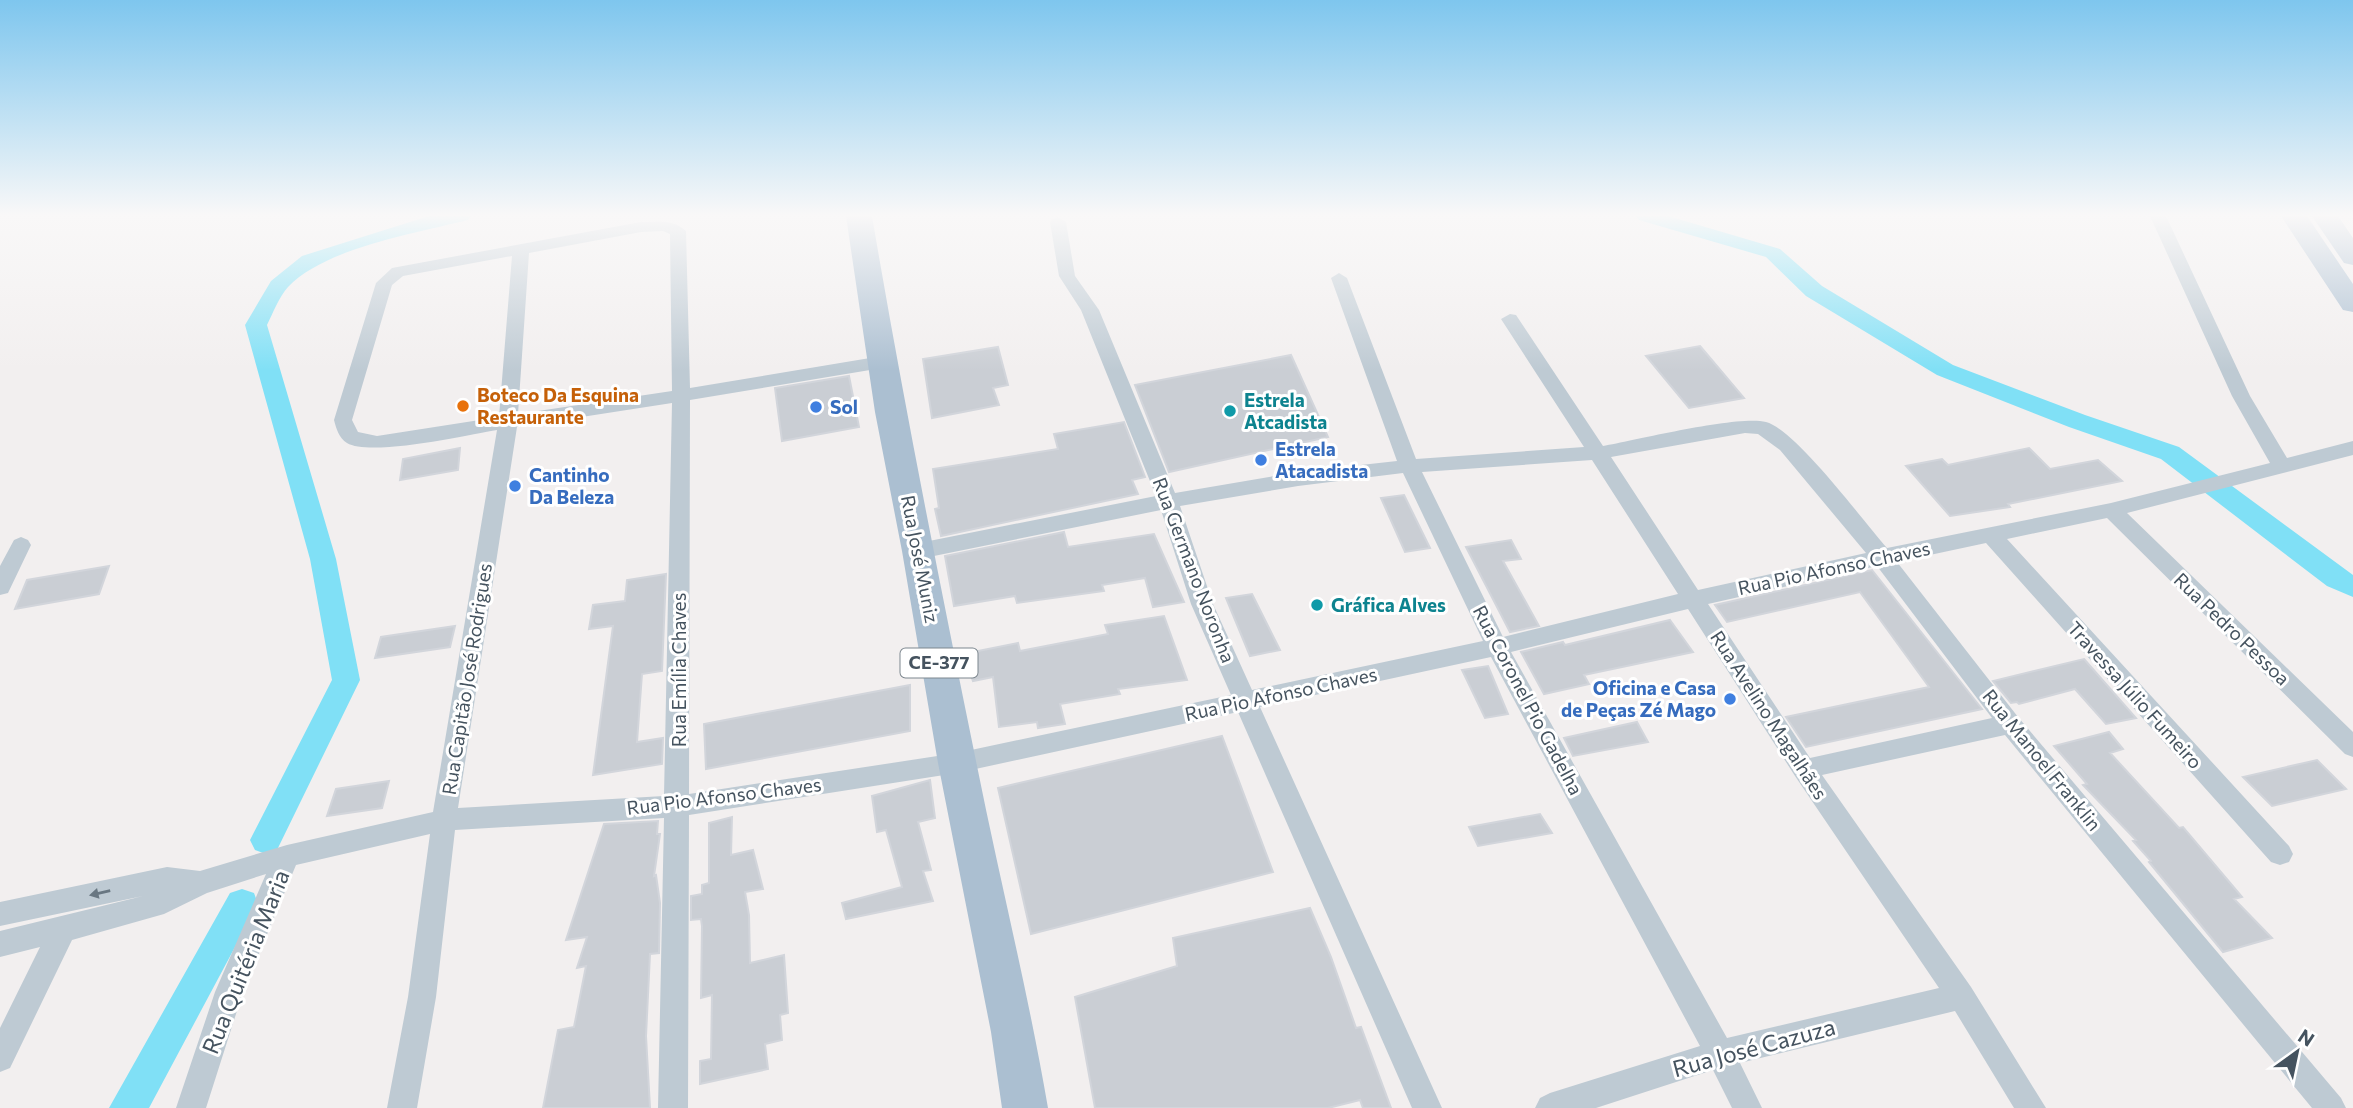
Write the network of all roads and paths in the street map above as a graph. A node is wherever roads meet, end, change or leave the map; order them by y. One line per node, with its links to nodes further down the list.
1 (412, 268): 13 (street)
2 (520, 268): 13 (street, Rua Capitão José Rodrigues)
3 (679, 268): 12 (street, Rua Emília Chaves)
4 (867, 268): 11 (main road, Rua José Muniz / CE-377)
5 (1066, 268): 18 (street, Rua Germano Noronha)
6 (2182, 268): 17 (street)
7 (2329, 268): 9 (main road)
8 (1339, 278): 16 (street, Rua Coronel Pio Gadelha)
9 (2353, 304)
10 (1510, 319): 15 (street, Rua Avelino Magalhães)
11 (882, 362): 12 (street); 22 (main road, Rua José Muniz / CE-377)
12 (681, 397): 13 (street); 32 (street, Rua Emília Chaves)
13 (508, 424): 33 (street, Rua Capitão José Rodrigues)
14 (2353, 448): 17 (street, Rua Pio Afonso Chaves)
15 (1598, 453): 16 (street); 23 (street, Rua Manoel Franklin); 25 (street, Rua Avelino Magalhães)
16 (1409, 466): 18 (street); 26 (street, Rua Coronel Pio Gadelha)
17 (2282, 467): 19 (street, Rua Pio Afonso Chaves)
18 (1168, 500): 22 (street); 27 (street, Rua Germano Noronha)
19 (2111, 510): 20 (street, Rua Pio Afonso Chaves); 29 (street, Rua Pedro Pessoa)
20 (1991, 535): 23 (street, Rua Pio Afonso Chaves); 34 (street, Travessa Júlio Fumeiro)
21 (21, 545): 24 (street)
22 (919, 551): 30 (main road, Rua José Muniz / CE-377)
23 (1882, 557): 25 (street, Rua Pio Afonso Chaves); 28 (street, Rua Manoel Franklin)
24 (0, 587)
25 (1693, 599): 26 (street, Rua Pio Afonso Chaves); 31 (street, Rua Avelino Magalhães)
26 (1497, 647): 27 (street, Rua Pio Afonso Chaves); 41 (street, Rua Coronel Pio Gadelha)
27 (1245, 702): 30 (street, Rua Pio Afonso Chaves); 47 (street, Rua Germano Noronha)
28 (2010, 724): 31 (street); 51 (street, Rua Manoel Franklin)
29 (2353, 747)
30 (957, 763): 32 (street, Rua Pio Afonso Chaves); 46 (main road, Rua José Muniz / CE-377)
31 (1804, 769): 40 (street, Rua Avelino Magalhães)
32 (678, 806): 33 (street, Rua Pio Afonso Chaves); 45 (street, Rua Emília Chaves)
33 (444, 820): 35 (street, Rua Pio Afonso Chaves); 44 (street, Rua Capitão José Rodrigues)
34 (2280, 854)
35 (288, 856): 36 (street, Rua Pio Afonso Chaves); 43 (street, Rua Quitéria Maria)
36 (200, 883): 37 (street, Rua Pio Afonso Chaves, one-way to 37); 38 (street, Rua Pio Afonso Chaves)
37 (0, 914)
38 (63, 930): 39 (street, Rua Pio Afonso Chaves); 42 (street)
39 (0, 944)
40 (1961, 996): 41 (street, Rua José Cazuza); 50 (street, Rua Avelino Magalhães)
41 (1720, 1054): 48 (street, Rua José Cazuza); 49 (street, Rua Coronel Pio Gadelha)
42 (0, 1058)
43 (191, 1108)
44 (402, 1108)
45 (673, 1108)
46 (1025, 1108)
47 (1427, 1108)
48 (1550, 1108)
49 (1747, 1108)
50 (2031, 1108)
51 (2331, 1108)

